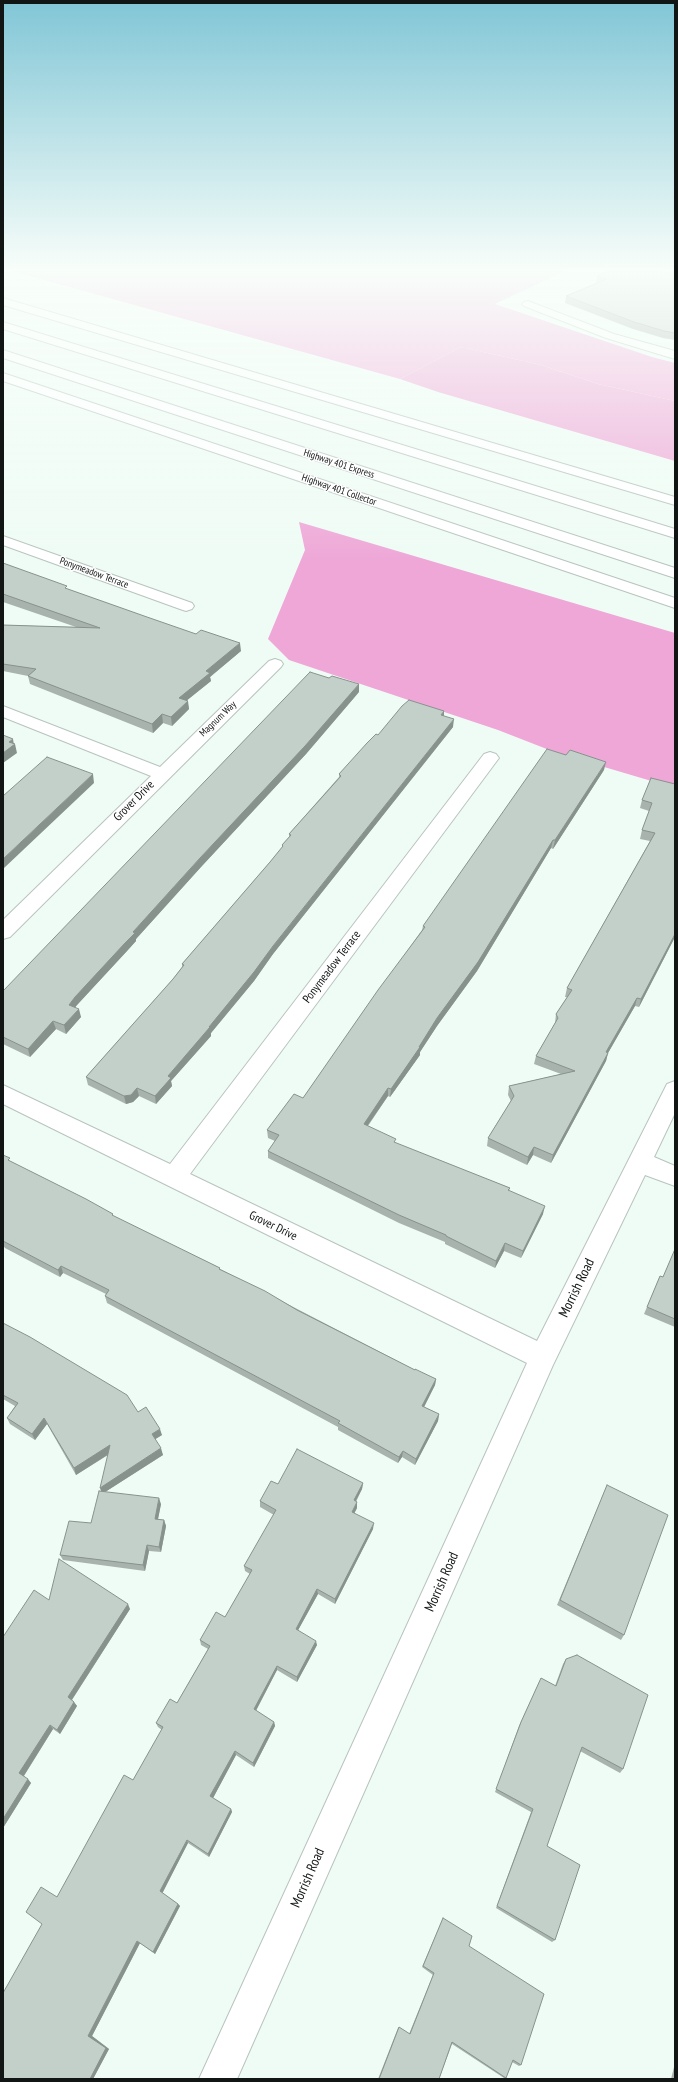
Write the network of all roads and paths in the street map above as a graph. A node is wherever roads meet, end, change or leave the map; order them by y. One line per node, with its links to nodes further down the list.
1 (46, 368): 8 (main road, Highway 401 Express)
2 (142, 368): 6 (main road)
3 (229, 368): 5 (main road)
4 (3, 377): 9 (main road, Highway 401 Collector)
5 (675, 501)
6 (675, 534)
7 (3, 540): 10 (main road, Ponymeadow Terrace)
8 (675, 573)
9 (675, 603)
10 (186, 606)
11 (275, 664): 14 (main road, Magnum Way)
12 (3, 711): 14 (main road, Grover Drive)
13 (490, 758): 20 (main road, Ponymeadow Terrace)
14 (162, 774): 15 (main road, Grover Drive)
15 (3, 932)
16 (675, 1090): 18 (main road, Morrish Road)
17 (3, 1094): 20 (main road, Grover Drive)
18 (640, 1162): 19 (main road); 21 (main road, Morrish Road)
19 (675, 1176)
20 (174, 1177): 21 (main road, Grover Drive)
21 (543, 1357): 22 (main road, Morrish Road)
22 (218, 2079)

